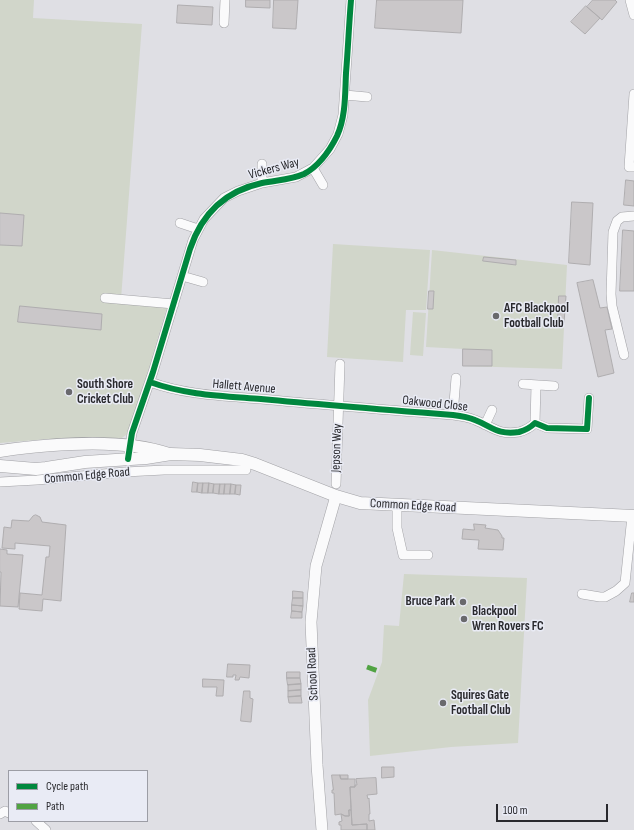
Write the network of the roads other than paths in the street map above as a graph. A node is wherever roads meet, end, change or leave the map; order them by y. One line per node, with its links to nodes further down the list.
1 (226, 0): 5 (street)
2 (351, 0): 7 (street, Vickers Way)
3 (630, 0): 4 (street)
4 (634, 15)
5 (224, 24)
6 (634, 94): 10 (street)
7 (345, 95): 8 (street); 11 (street, Vickers Way)
8 (366, 96)
9 (262, 164): 12 (street)
10 (634, 167)
11 (313, 168): 12 (street, Vickers Way); 13 (street)
12 (262, 183): 16 (street, Vickers Way)
13 (323, 185)
14 (634, 216): 21 (street)
15 (180, 223): 16 (street)
16 (198, 229): 17 (street, Vickers Way)
17 (182, 276): 18 (street); 20 (street, Vickers Way)
18 (202, 282)
19 (105, 298): 20 (street)
20 (174, 304): 24 (street, Vickers Way)
21 (624, 355)
22 (340, 364): 29 (street, Jepson Way)
23 (456, 378): 31 (street, Oakwood Close)
24 (150, 382): 29 (street, Hallett Avenue); 34 (street, Vickers Way)
25 (523, 384): 26 (street)
26 (536, 385): 27 (street); 32 (street)
27 (554, 386)
28 (589, 398): 32 (street)
29 (338, 406): 31 (street, Oakwood Close); 45 (street, Jepson Way)
30 (492, 410): 33 (street)
31 (453, 415): 33 (street, Oakwood Close)
32 (535, 423): 33 (street, Oakwood Close)
33 (484, 425)
34 (131, 442): 35 (main road, Common Edge Road); 37 (main road, Common Edge Road); 39 (street, Vickers Way)
35 (29, 448): 36 (main road, Common Edge Road); 40 (main road)
36 (0, 451)
37 (171, 454): 38 (main road, Common Edge Road); 39 (main road, Common Edge Road)
38 (200, 455): 42 (street); 46 (main road, Common Edge Road)
39 (128, 459): 40 (main road, Common Edge Road)
40 (70, 464): 41 (main road, Common Edge Road)
41 (0, 466)
42 (199, 470): 43 (street, Common Edge Road); 44 (street, Common Edge Road)
43 (246, 470)
44 (0, 482)
45 (336, 490): 46 (main road, Common Edge Road); 47 (main road, Common Edge Road); 49 (street, School Road)
46 (323, 491): 49 (street, School Road)
47 (397, 505): 48 (main road, Common Edge Road); 50 (street)
48 (633, 516): 51 (street)
49 (329, 520): 54 (street, School Road)
50 (428, 555)
51 (582, 594)
52 (37, 822): 53 (street)
53 (46, 830)
54 (322, 830)

